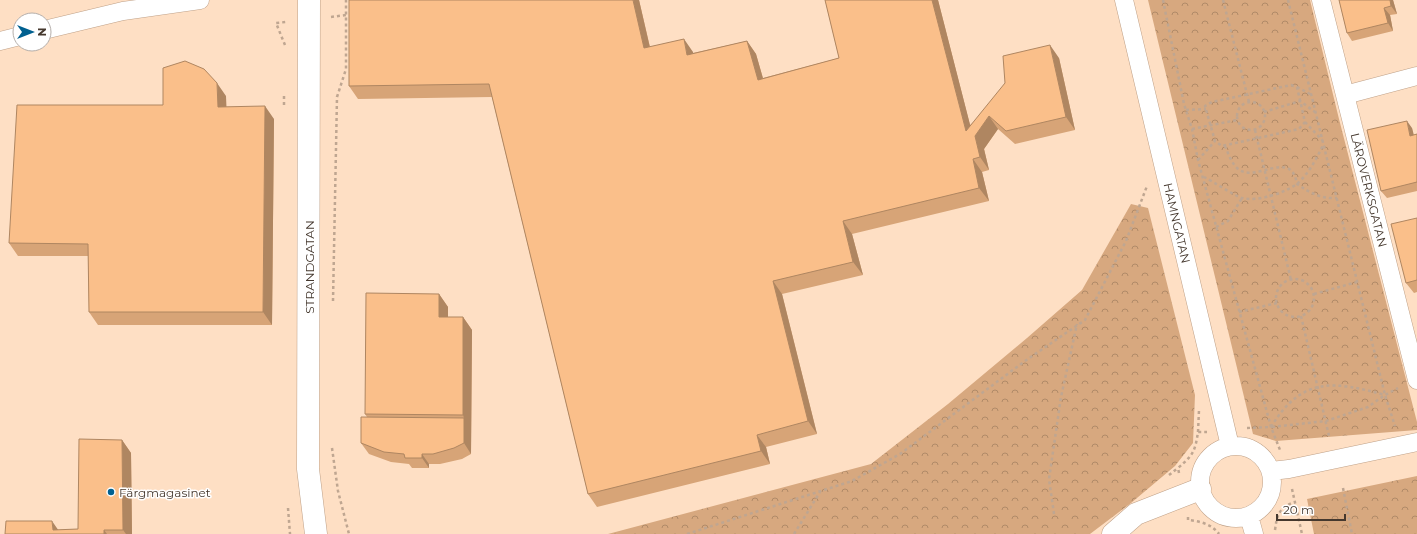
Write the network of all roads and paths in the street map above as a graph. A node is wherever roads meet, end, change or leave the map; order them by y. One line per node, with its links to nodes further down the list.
1 (150, 0): 10 (street)
2 (200, 0): 10 (street)
3 (309, 0): 68 (main road, STRANDGATAN)
4 (346, 0): 47 (path)
5 (1124, 0): 34 (street, HAMNGATAN)
6 (1163, 0): 22 (path)
7 (1223, 0): 16 (path)
8 (1288, 0): 17 (path)
9 (1322, 0): 18 (street, LÄROVERKSGATAN)
10 (123, 11): 11 (street)
11 (52, 28)
12 (12, 38): 13 (street)
13 (0, 41)
14 (1417, 76): 18 (street)
15 (1297, 87): 16 (path); 17 (path); 19 (path)
16 (1246, 95): 20 (path); 21 (path)
17 (1311, 95): 24 (path)
18 (1345, 95): 51 (street, LÄROVERKSGATAN)
19 (1300, 101): 23 (path); 24 (path); 26 (path)
20 (1248, 102): 23 (path); 25 (path)
21 (1206, 109): 22 (path); 27 (path)
22 (1186, 110): 28 (path)
23 (1264, 112): 29 (path)
24 (1315, 112): 32 (path)
25 (1237, 120): 27 (path); 29 (path)
26 (1305, 122): 30 (path); 32 (path)
27 (1211, 125): 28 (path); 31 (path)
28 (1192, 129): 35 (path)
29 (1255, 130): 30 (path)
30 (1257, 138): 33 (path); 36 (path)
31 (1216, 142): 33 (path); 35 (path)
32 (1323, 142): 38 (path); 41 (path)
33 (1225, 146): 36 (path)
34 (1160, 150): 50 (path); 57 (street, HAMNGATAN)
35 (1198, 160): 37 (path)
36 (1264, 170): 38 (path); 39 (path)
37 (1204, 176): 40 (path); 42 (path)
38 (1297, 184): 39 (path); 41 (path)
39 (1270, 196): 40 (path); 43 (path)
40 (1242, 198): 42 (path)
41 (1337, 198): 44 (path)
42 (1216, 227): 48 (path)
43 (1291, 280): 45 (path); 46 (path)
44 (1357, 282): 45 (path); 53 (path)
45 (1314, 294): 49 (path)
46 (1277, 303): 48 (path); 49 (path)
47 (333, 308)
48 (1239, 312): 55 (path)
49 (1300, 316): 52 (path)
50 (1077, 324): 64 (path); 66 (path)
51 (1410, 383): 53 (path)
52 (1318, 387): 53 (path); 54 (path); 55 (path)
53 (1385, 395): 54 (path); 59 (path)
54 (1326, 421): 55 (path); 56 (path)
55 (1271, 427): 57 (path); 60 (path)
56 (1329, 436)
57 (1228, 439): 61 (street); 63 (street)
58 (331, 441): 69 (path)
59 (1409, 444): 60 (street)
60 (1289, 469): 61 (street); 65 (path)
61 (1271, 471): 67 (street)
62 (1343, 488): 75 (path)
63 (1200, 489): 67 (street); 72 (main road)
64 (821, 491): 70 (path); 71 (path)
65 (1294, 502): 73 (path); 74 (path)
66 (1054, 514)
67 (1249, 516): 73 (street)
68 (316, 534)
69 (349, 534)
70 (688, 534)
71 (794, 534)
72 (1113, 534)
73 (1262, 534)
74 (1302, 534)
75 (1352, 534)

